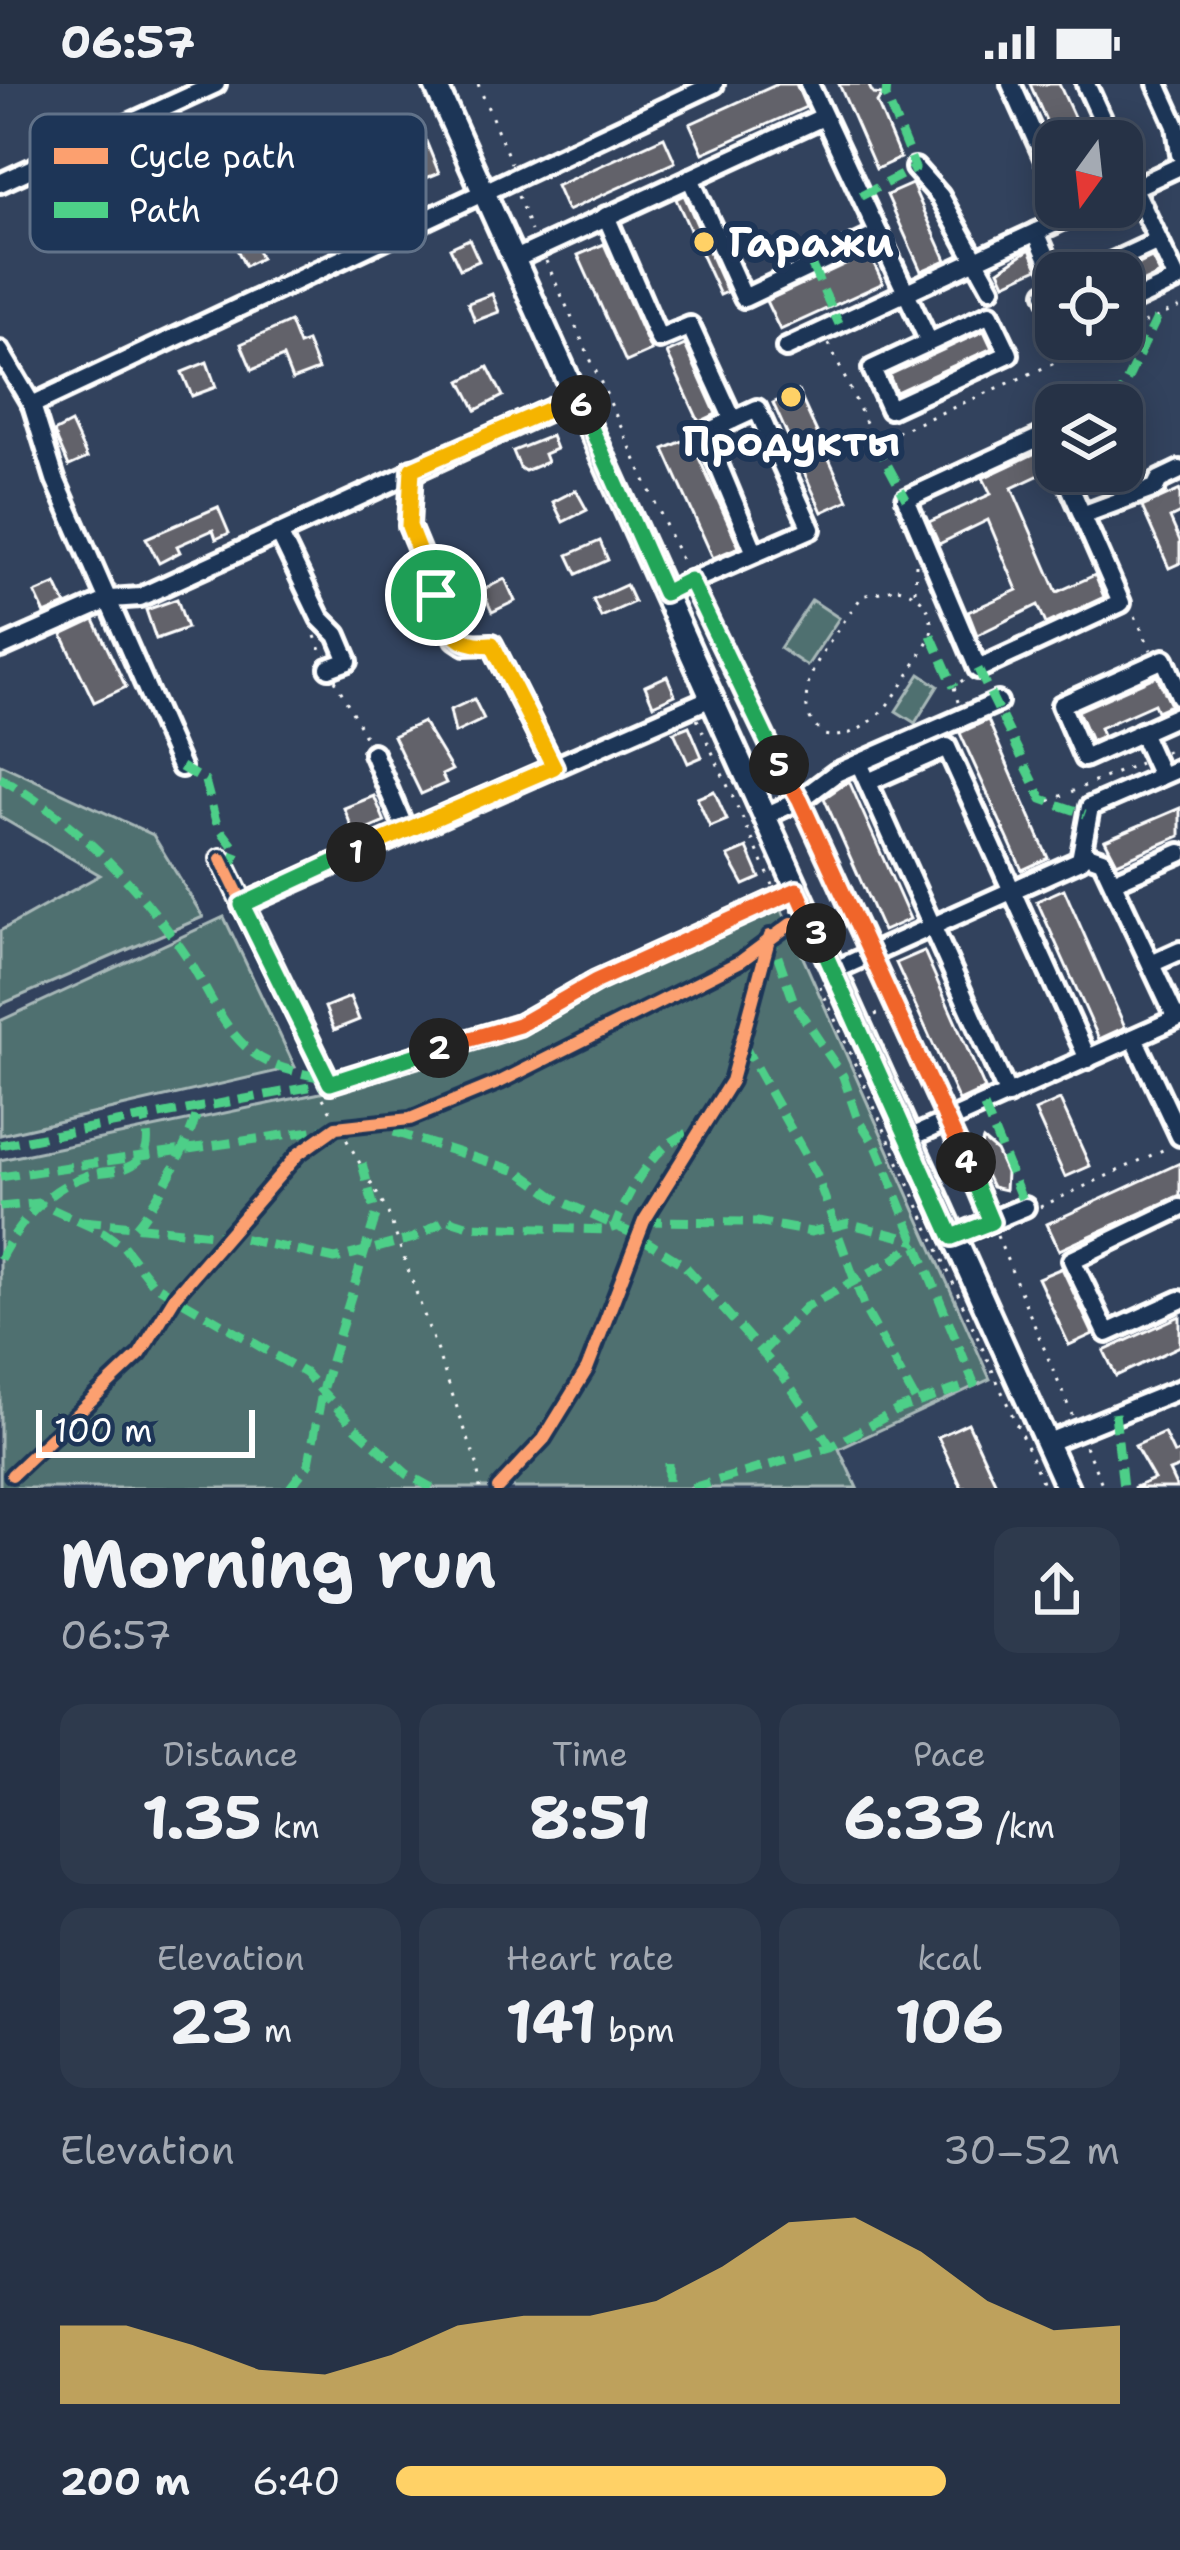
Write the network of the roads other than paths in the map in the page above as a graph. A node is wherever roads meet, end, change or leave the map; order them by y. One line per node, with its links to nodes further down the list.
1 (216, 84): 8 (street)
2 (435, 84): 19 (main road)
3 (714, 84): 19 (street)
4 (809, 84): 9 (street)
5 (1011, 84): 11 (street)
6 (1086, 84): 10 (street)
7 (1157, 84): 12 (street)
8 (151, 114)
9 (824, 117): 16 (street); 25 (street)
10 (1102, 120)
11 (1035, 137)
12 (1180, 154)
13 (1180, 166): 18 (street)
14 (915, 168): 31 (street)
15 (30, 169): 17 (street)
16 (690, 178): 20 (street); 25 (street)
17 (0, 183)
18 (1143, 183)
19 (485, 194): 22 (street); 30 (main road)
20 (607, 216): 30 (street); 40 (street)
21 (1143, 216): 26 (street)
22 (426, 222)
23 (1042, 228): 24 (street)
24 (1036, 232): 28 (street); 31 (street)
25 (879, 234): 33 (street)
26 (1158, 241): 29 (street); 34 (street)
27 (361, 252): 39 (street)
28 (1045, 252)
29 (1134, 252)
30 (513, 260): 38 (main road)
31 (976, 260): 32 (street); 33 (street)
32 (991, 288)
33 (906, 292): 35 (street); 36 (street)
34 (1143, 295)
35 (929, 342): 35 (street)
36 (786, 348)
37 (0, 351): 39 (street)
38 (577, 397): 42 (street); 48 (main road)
39 (32, 406): 49 (street)
40 (733, 420): 47 (street); 47 (street)
41 (1035, 440): 45 (street)
42 (412, 469): 46 (street); 60 (street)
43 (1180, 470): 45 (street)
44 (1072, 492): 45 (street)
45 (1082, 515)
46 (279, 533): 49 (street); 51 (street)
47 (755, 553): 48 (street)
48 (664, 593): 53 (main road)
49 (111, 599): 50 (street); 59 (street)
50 (0, 648)
51 (329, 668)
52 (1180, 696): 56 (street)
53 (701, 702): 60 (street); 64 (main road)
54 (998, 702): 58 (street)
55 (1180, 715): 56 (street)
56 (1141, 732): 62 (street)
57 (373, 752): 65 (street)
58 (860, 763): 63 (street); 64 (street)
59 (181, 767)
60 (554, 767): 65 (street)
61 (1180, 768): 62 (street)
62 (1161, 776): 67 (street)
63 (868, 782): 70 (street); 73 (street)
64 (764, 818): 71 (main road)
65 (405, 829): 72 (street)
66 (1180, 853): 69 (street)
67 (1084, 854): 69 (street); 70 (street)
68 (221, 859): 72 (street)
69 (1113, 882): 75 (street)
70 (1012, 891): 73 (street); 79 (street)
71 (788, 894): 72 (street); 76 (main road)
72 (242, 905)
73 (932, 928): 76 (street); 80 (street)
74 (1180, 951): 75 (street)
75 (1151, 964): 77 (street)
76 (822, 969): 81 (main road)
77 (1178, 1018): 78 (street)
78 (1135, 1038): 79 (street); 82 (street)
79 (1088, 1059): 80 (street)
80 (1009, 1095): 81 (street)
81 (907, 1138): 85 (main road)
82 (1180, 1139)
83 (1025, 1207): 85 (street)
84 (1180, 1208): 86 (street)
85 (952, 1237): 88 (main road)
86 (1180, 1300)
87 (1180, 1390): 88 (street)
88 (1046, 1443): 89 (main road)
89 (1067, 1488)

